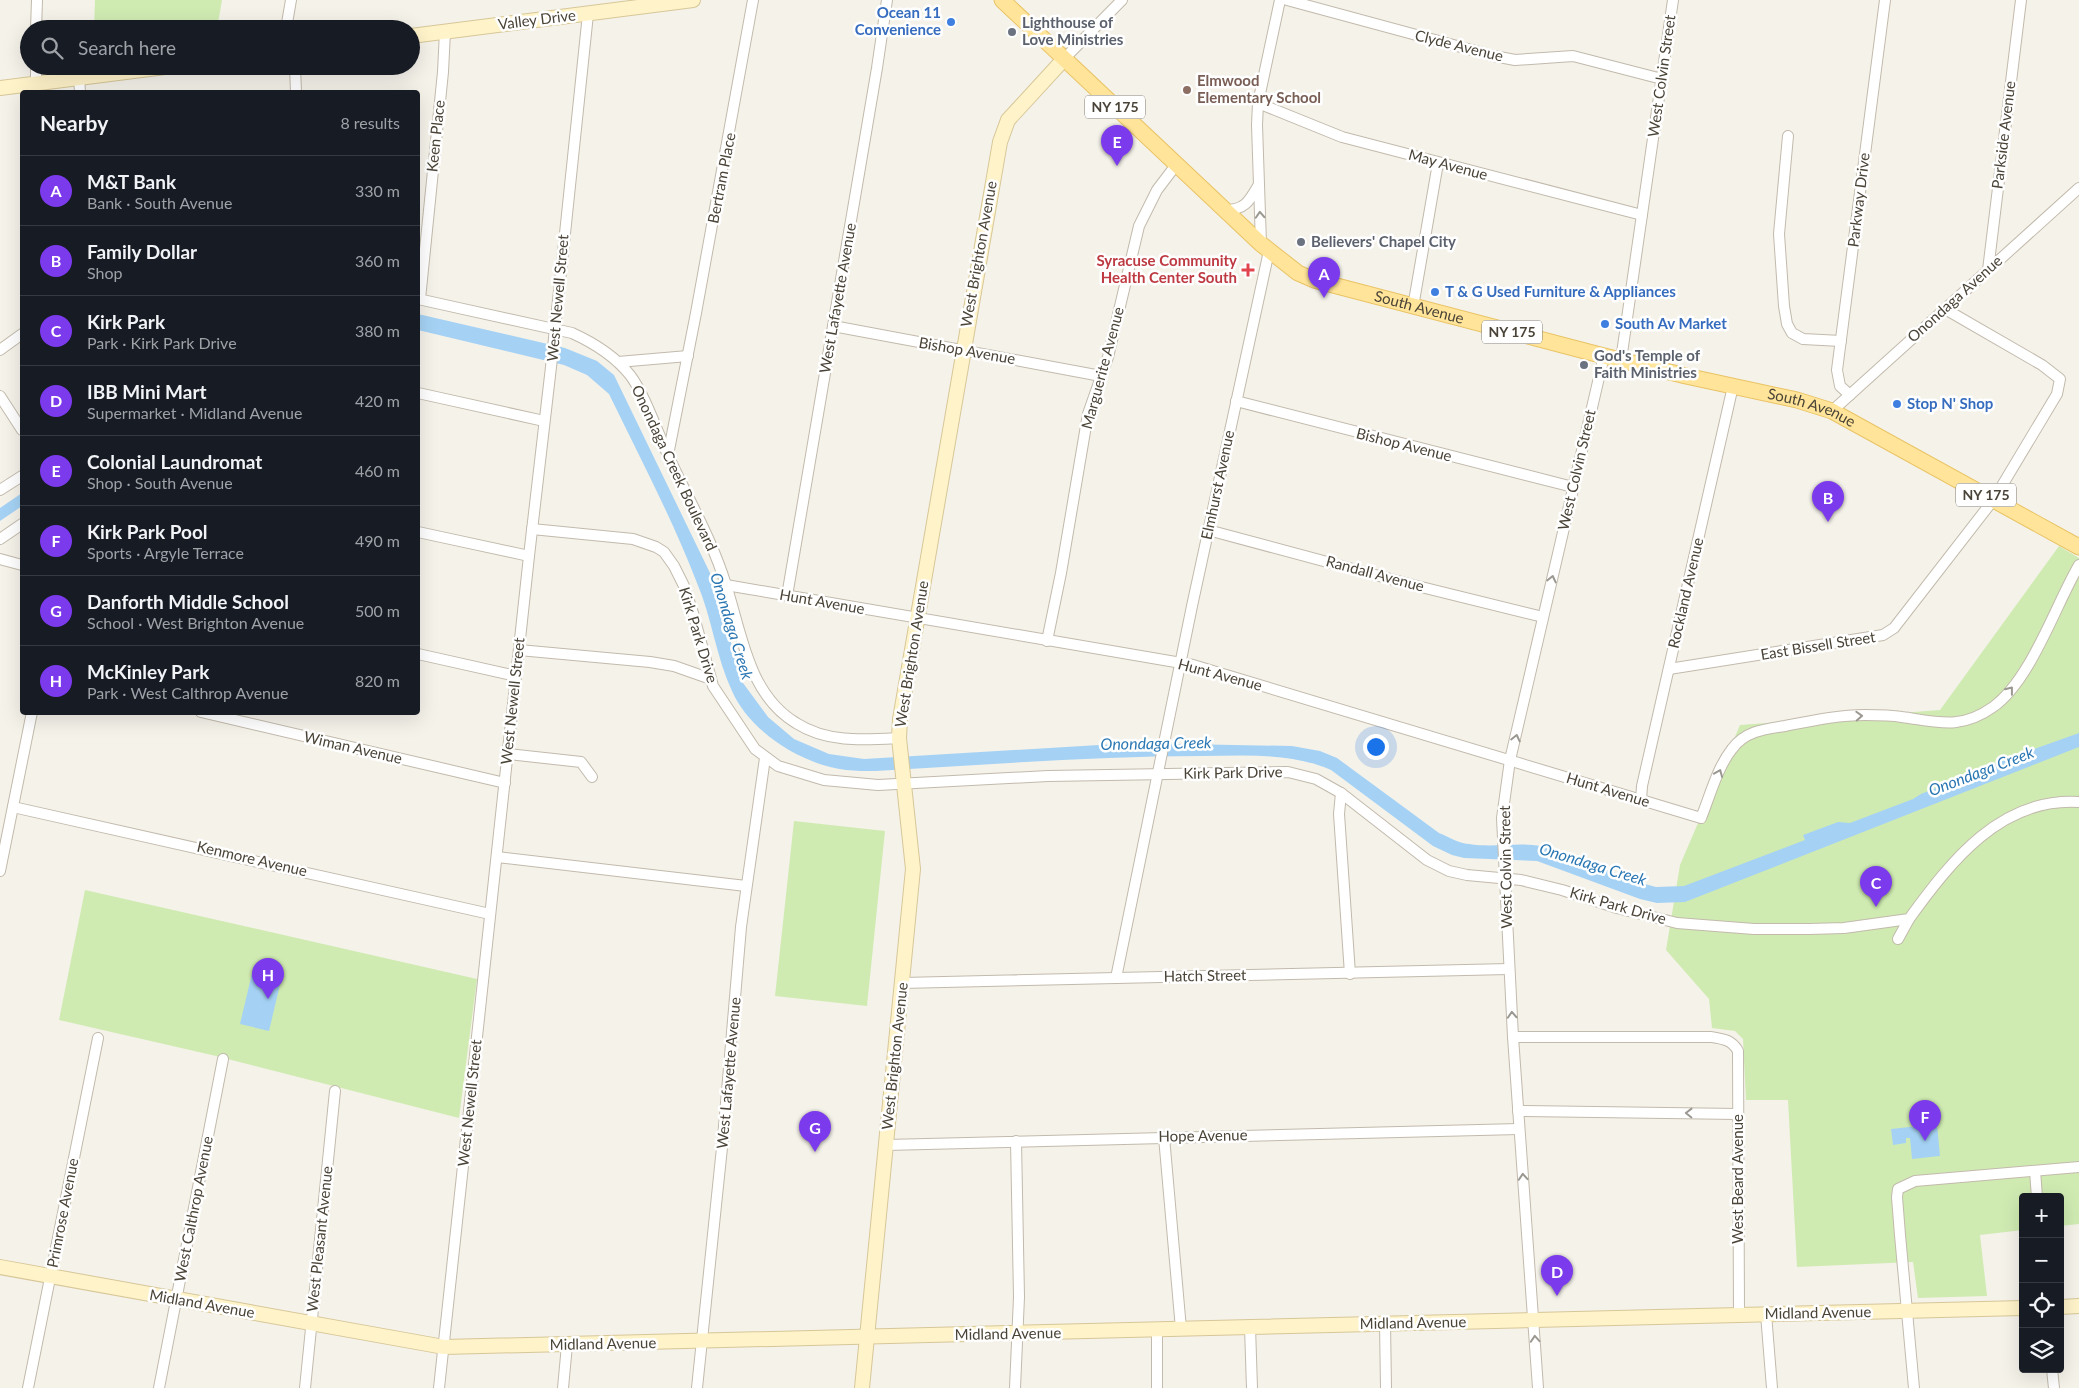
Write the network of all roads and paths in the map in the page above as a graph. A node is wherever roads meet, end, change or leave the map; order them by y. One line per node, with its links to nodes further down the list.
1 (37, 0): 14 (street)
2 (291, 0): 15 (street)
3 (693, 0): 13 (street, Valley Drive)
4 (753, 0): 47 (street, Bertram Place)
5 (887, 0): 41 (street, West Lafayette Avenue)
6 (1122, 0): 18 (street, West Brighton Avenue)
7 (1280, 0): 27 (street, Elmhurst Avenue)
8 (1287, 0): 22 (street, Clyde Avenue)
9 (1673, 0): 22 (street, West Colvin Street)
10 (1885, 0): 44 (street, Parkway Drive)
11 (2021, 0): 36 (street, Parkside Avenue)
12 (1004, 1): 18 (main road, South Avenue / NY 175)
13 (588, 14): 16 (street, Valley Drive); 42 (street, West Newell Street)
14 (36, 20)
15 (288, 20)
16 (445, 32): 17 (street, Valley Drive); 37 (street, Keen Place)
17 (420, 35)
18 (1064, 59): 30 (main road, South Avenue / NY 175); 46 (street, West Brighton Avenue)
19 (36, 75): 23 (street)
20 (131, 75): 24 (street)
21 (295, 75): 26 (street)
22 (1662, 78): 34 (street, West Colvin Street)
23 (36, 84): 24 (street); 25 (street)
24 (80, 86)
25 (0, 88)
26 (296, 90)
27 (1258, 103): 29 (street, May Avenue); 31 (street, Elmhurst Avenue)
28 (1788, 136): 44 (street)
29 (1438, 163): 34 (street, May Avenue); 39 (street)
30 (1176, 165): 33 (main road, South Avenue / NY 175); 51 (street, Marguerite Avenue)
31 (1258, 185): 33 (street); 35 (street, Elmhurst Avenue, one-way to 31)
32 (2079, 188): 36 (street, Onondaga Avenue)
33 (1225, 210): 35 (main road, South Avenue / NY 175)
34 (1642, 215): 49 (street, West Colvin Street)
35 (1265, 248): 39 (main road, South Avenue / NY 175); 56 (street, Elmhurst Avenue)
36 (1988, 270): 40 (street, Onondaga Avenue)
37 (420, 281)
38 (420, 299): 42 (street, Onondaga Creek Boulevard)
39 (1413, 307): 48 (main road, South Avenue / NY 175)
40 (1944, 308): 54 (street, Onondaga Avenue); 64 (street, East Bissell Street)
41 (833, 326): 46 (street, Bishop Avenue); 76 (street, West Lafayette Avenue)
42 (555, 329): 50 (street, Onondaga Creek Boulevard); 58 (street, West Newell Street)
43 (20, 335): 45 (street)
44 (1841, 341): 54 (street, Parkway Drive)
45 (0, 350)
46 (962, 350): 51 (street, Bishop Avenue); 78 (street, West Brighton Avenue)
47 (688, 356): 50 (street); 60 (street, Bertram Place)
48 (1604, 356): 49 (main road, South Avenue / NY 175); 62 (street, West Colvin Street)
49 (1621, 360): 52 (main road, South Avenue / NY 175)
50 (618, 362): 60 (street, Onondaga Creek Boulevard)
51 (1101, 376): 79 (street, Marguerite Avenue)
52 (1733, 386): 57 (main road, South Avenue / NY 175); 83 (street, Rockland Avenue)
53 (420, 393): 58 (street)
54 (1850, 395): 57 (street, Onondaga Avenue)
55 (0, 396): 59 (street)
56 (1236, 401): 62 (street, Bishop Avenue); 67 (street, Elmhurst Avenue)
57 (1832, 411): 64 (main road, South Avenue / NY 175)
58 (544, 420): 66 (street, West Newell Street)
59 (20, 427)
60 (668, 455): 75 (street, Onondaga Creek Boulevard)
61 (20, 477): 63 (street)
62 (1573, 487): 77 (street, West Colvin Street, one-way to 62)
63 (0, 490)
64 (1994, 499): 70 (main road, South Avenue / NY 175); 83 (street, East Bissell Street)
65 (20, 525): 69 (street)
66 (532, 529): 71 (street, West Newell Street); 85 (street, Kirk Park Drive)
67 (1208, 530): 77 (street, Randall Avenue); 82 (street, Elmhurst Avenue)
68 (420, 532): 71 (street)
69 (0, 539)
70 (2079, 547)
71 (529, 556): 80 (street, West Newell Street)
72 (0, 559): 73 (street)
73 (20, 564)
74 (2079, 565): 97 (street, Hunt Avenue, one-way to 74)
75 (726, 585): 76 (street, Hunt Avenue); 88 (street, Onondaga Creek Boulevard)
76 (787, 596): 78 (street, Hunt Avenue)
77 (1543, 617): 91 (street, West Colvin Street, one-way to 77)
78 (917, 618): 79 (street, Hunt Avenue); 88 (street, West Brighton Avenue)
79 (1047, 641): 82 (street, Hunt Avenue)
80 (519, 650): 84 (street, West Newell Street); 85 (street)
81 (420, 654): 84 (street)
82 (1181, 663): 91 (street, Hunt Avenue); 92 (street, Elmhurst Avenue)
83 (1669, 669): 97 (street, Rockland Avenue)
84 (516, 676): 89 (street, West Newell Street)
85 (711, 679): 90 (street, Kirk Park Drive)
86 (31, 715): 99 (street)
87 (214, 715): 95 (street, Wiman Avenue)
88 (900, 744): 94 (street, West Brighton Avenue)
89 (508, 754): 93 (street); 95 (street, West Newell Street)
90 (765, 758): 94 (street, Kirk Park Drive); 103 (street, West Lafayette Avenue)
91 (1510, 760): 97 (street, Hunt Avenue); 102 (street, West Colvin Street)
92 (1157, 774): 94 (street, Kirk Park Drive); 96 (street, Kirk Park Drive); 109 (street)
93 (592, 777)
94 (904, 780): 110 (street, West Brighton Avenue)
95 (505, 783): 100 (street, West Newell Street)
96 (1341, 793): 102 (street, Kirk Park Drive); 108 (street)
97 (1641, 800)
98 (2079, 802): 105 (street)
99 (13, 807): 101 (street); 104 (street, Kenmore Avenue)
100 (497, 857): 103 (street); 104 (street, West Newell Street)
101 (0, 871)
102 (1506, 878): 105 (street, Kirk Park Drive); 107 (street, West Colvin Street)
103 (746, 886): 141 (street, West Lafayette Avenue)
104 (490, 914): 143 (street, West Newell Street)
105 (1909, 919): 106 (street)
106 (1898, 939)
107 (1509, 969): 108 (street, Hatch Street); 111 (street, West Colvin Street, one-way to 107)
108 (1350, 974): 109 (street, Hatch Street)
109 (1116, 978): 110 (street, Hatch Street)
110 (902, 983): 120 (street, West Brighton Avenue)
111 (1513, 1037): 115 (street, West Colvin Street); 116 (street, West Beard Avenue)
112 (98, 1038): 125 (street, Primrose Avenue)
113 (223, 1058): 126 (street, West Calthrop Avenue)
114 (335, 1091): 135 (street, West Pleasant Avenue)
115 (1518, 1111): 116 (street, one-way to 115); 117 (street, West Colvin Street)
116 (1738, 1114): 132 (street, West Beard Avenue)
117 (1520, 1129): 118 (street, Hope Avenue); 133 (street, West Colvin Street, one-way to 117)
118 (1164, 1137): 119 (street, Hope Avenue); 137 (street)
119 (1016, 1141): 120 (street, Hope Avenue); 139 (street)
120 (886, 1145): 140 (street, West Brighton Avenue)
121 (2079, 1167): 122 (street)
122 (2035, 1171): 123 (street); 130 (street)
123 (2037, 1193)
124 (0, 1267): 125 (street, Midland Avenue)
125 (50, 1276): 126 (street, Midland Avenue); 145 (street, Primrose Avenue)
126 (177, 1299): 135 (street, Midland Avenue); 146 (street, West Calthrop Avenue)
127 (2079, 1306): 128 (street)
128 (2064, 1307)
129 (2019, 1308): 130 (street, Midland Avenue)
130 (1906, 1311): 131 (street, Midland Avenue); 158 (street)
131 (1766, 1314): 132 (street, Midland Avenue); 157 (street)
132 (1739, 1315): 133 (street, Midland Avenue)
133 (1533, 1320): 134 (street, Midland Avenue); 156 (street, West Colvin Street, one-way to 133)
134 (1385, 1323): 136 (street, Midland Avenue); 155 (street)
135 (312, 1324): 143 (street, Midland Avenue); 147 (street, West Pleasant Avenue)
136 (1250, 1327): 137 (street, Midland Avenue); 154 (street)
137 (1181, 1329): 138 (street, Midland Avenue)
138 (1158, 1330): 139 (street, Midland Avenue); 153 (street)
139 (1018, 1333): 140 (street, Midland Avenue); 152 (street)
140 (867, 1337): 141 (street, Midland Avenue); 151 (street, West Brighton Avenue)
141 (702, 1341): 142 (street, Midland Avenue); 150 (street, West Lafayette Avenue)
142 (567, 1345): 143 (street, Midland Avenue); 149 (street)
143 (444, 1347): 148 (street, West Newell Street)
144 (2052, 1373): 159 (street)
145 (28, 1388)
146 (159, 1388)
147 (305, 1388)
148 (439, 1388)
149 (563, 1388)
150 (697, 1388)
151 (862, 1388)
152 (1015, 1388)
153 (1157, 1388)
154 (1252, 1388)
155 (1386, 1388)
156 (1538, 1388)
157 (1772, 1388)
158 (1914, 1388)
159 (2054, 1388)

